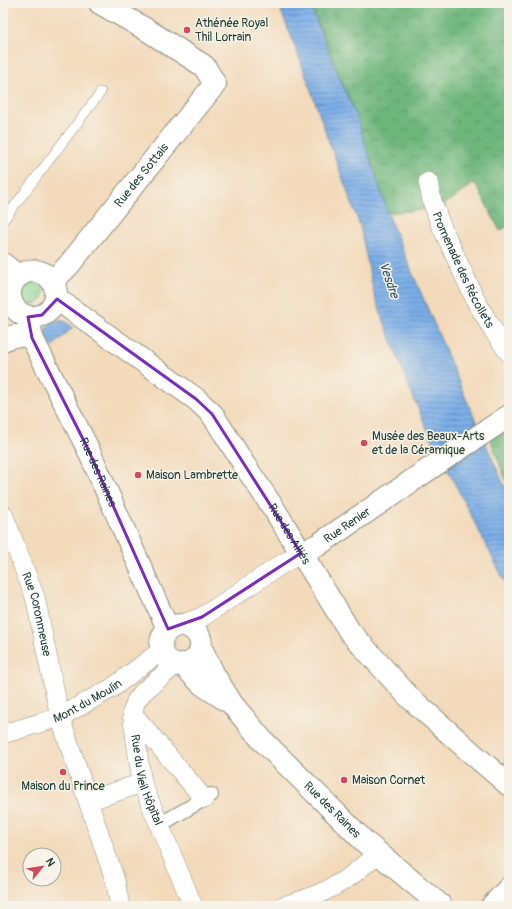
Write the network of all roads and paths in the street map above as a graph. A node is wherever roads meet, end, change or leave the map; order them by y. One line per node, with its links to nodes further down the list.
1 (100, 3): 6 (street, Rue des Sottais)
2 (101, 92): 4 (lane)
3 (428, 182): 11 (street, Promenade des Récollets)
4 (3, 221)
5 (11, 270): 6 (street); 7 (street)
6 (55, 290): 7 (street); 14 (street, Rue des Alliés)
7 (25, 315): 8 (street); 9 (street, Rue des Raines)
8 (3, 330)
9 (32, 338): 10 (street); 15 (street, Rue des Raines)
10 (3, 340)
11 (509, 353)
12 (509, 416): 14 (street, Rue Renier)
13 (3, 514): 19 (street, Rue Coronmeuse)
14 (301, 554): 15 (street, Rue Renier); 22 (street, Rue des Alliés)
15 (173, 646): 16 (street); 16 (street, Rue des Raines); 17 (street, Rue des Raines); 18 (street); 19 (street, Mont du Moulin)
16 (201, 648): 17 (street, Rue des Raines)
17 (232, 704): 26 (street, Rue des Raines)
18 (132, 713): 21 (street, Rue du Vieil Hôpital); 23 (street)
19 (60, 717): 20 (street, Mont du Moulin); 24 (street, Rue Coronmeuse)
20 (3, 734)
21 (142, 784): 24 (street); 25 (street, Rue du Vieil Hôpital)
22 (509, 785)
23 (207, 797): 25 (street)
24 (88, 801): 28 (street, Rue Coronmeuse)
25 (159, 825): 29 (street, Rue du Vieil Hôpital)
26 (378, 854): 30 (street); 31 (street, Rue des Raines)
27 (509, 888): 32 (street)
28 (120, 906)
29 (193, 906)
30 (283, 906)
31 (441, 906)
32 (492, 906)

